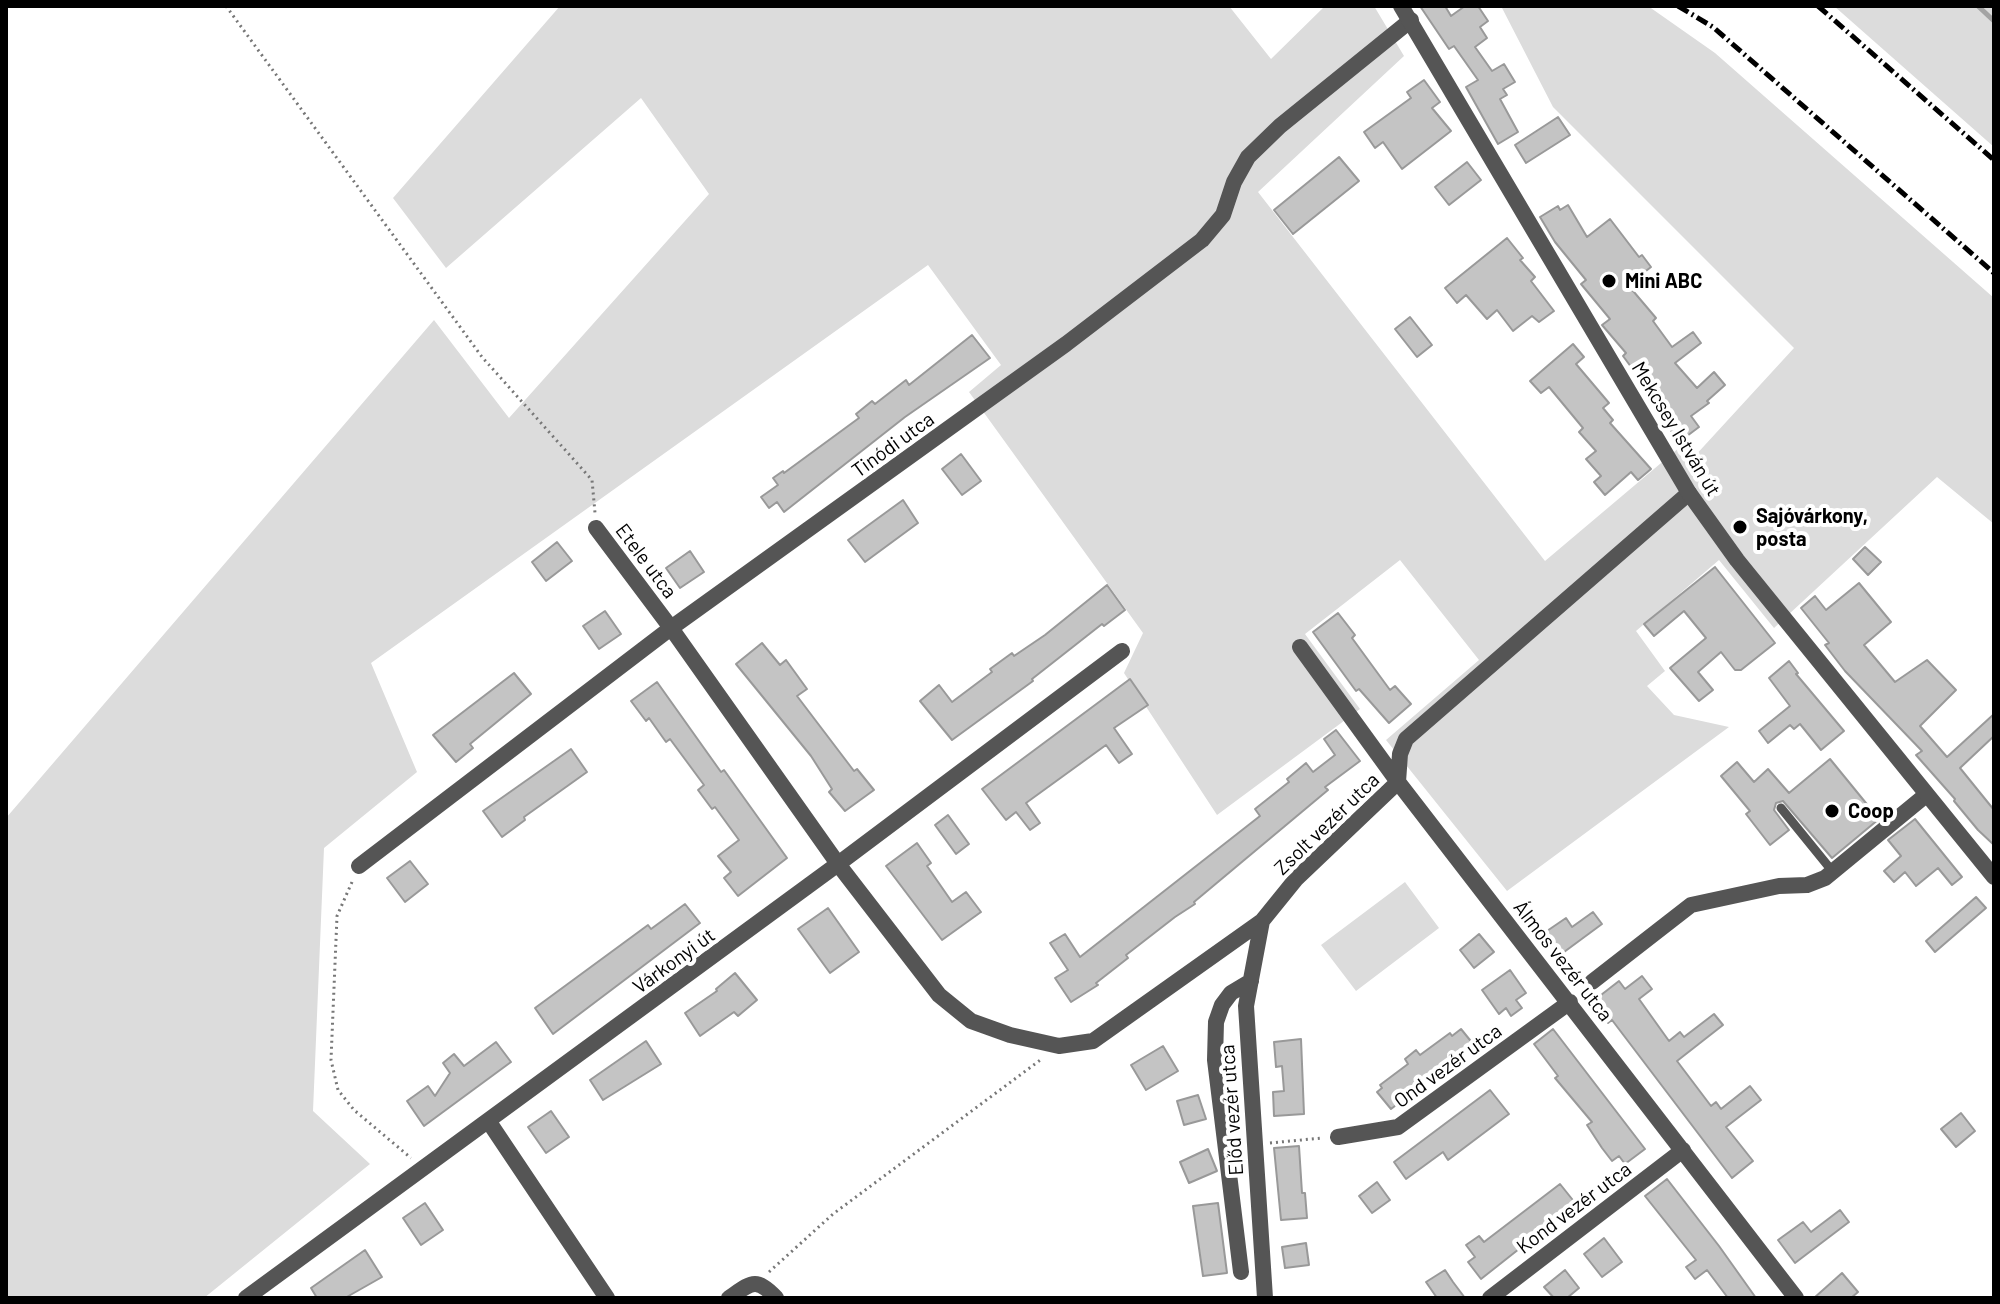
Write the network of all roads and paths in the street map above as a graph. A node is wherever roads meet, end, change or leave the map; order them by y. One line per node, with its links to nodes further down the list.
1 (226, 6): 4 (path, Etele utca)
2 (1406, 13): 3 (street, Mekcsey István út); 5 (street, Tinódi utca)
3 (1689, 493): 8 (street, Zsolt vezér utca); 9 (street, Mekcsey István út)
4 (596, 528): 5 (street, Etele utca)
5 (671, 628): 11 (street, Etele utca); 12 (street, Tinódi utca)
6 (1300, 647): 8 (street, Álmos vezér utca)
7 (1122, 651): 11 (street, Várkonyi út)
8 (1398, 782): 15 (street, Zsolt vezér utca); 18 (street, Álmos vezér utca)
9 (1926, 795): 13 (street); 14 (street, Mekcsey István út)
10 (1781, 808): 13 (lane)
11 (838, 864): 19 (street, Etele utca); 20 (street, Várkonyi út)
12 (359, 866): 24 (path)
13 (1833, 872): 17 (street)
14 (1994, 877)
15 (1262, 921): 16 (street, Előd vezér utca); 19 (street, Zsolt vezér utca)
16 (1251, 981): 22 (street, Előd vezér utca); 25 (street)
17 (1592, 982)
18 (1570, 1002): 21 (street, Ond vezér utca); 23 (street, Álmos vezér utca)
19 (1059, 1046): 26 (path)
20 (489, 1122): 24 (street, Várkonyi út); 28 (street)
21 (1338, 1137): 22 (path)
22 (1254, 1145): 30 (street, Előd vezér utca)
23 (1683, 1150): 31 (street, Kond vezér utca); 32 (street, Álmos vezér utca)
24 (423, 1168): 27 (street, Várkonyi út)
25 (1241, 1272)
26 (767, 1288): 29 (street)
27 (246, 1298)
28 (607, 1298)
29 (729, 1298)
30 (1265, 1298)
31 (1490, 1298)
32 (1796, 1298)

